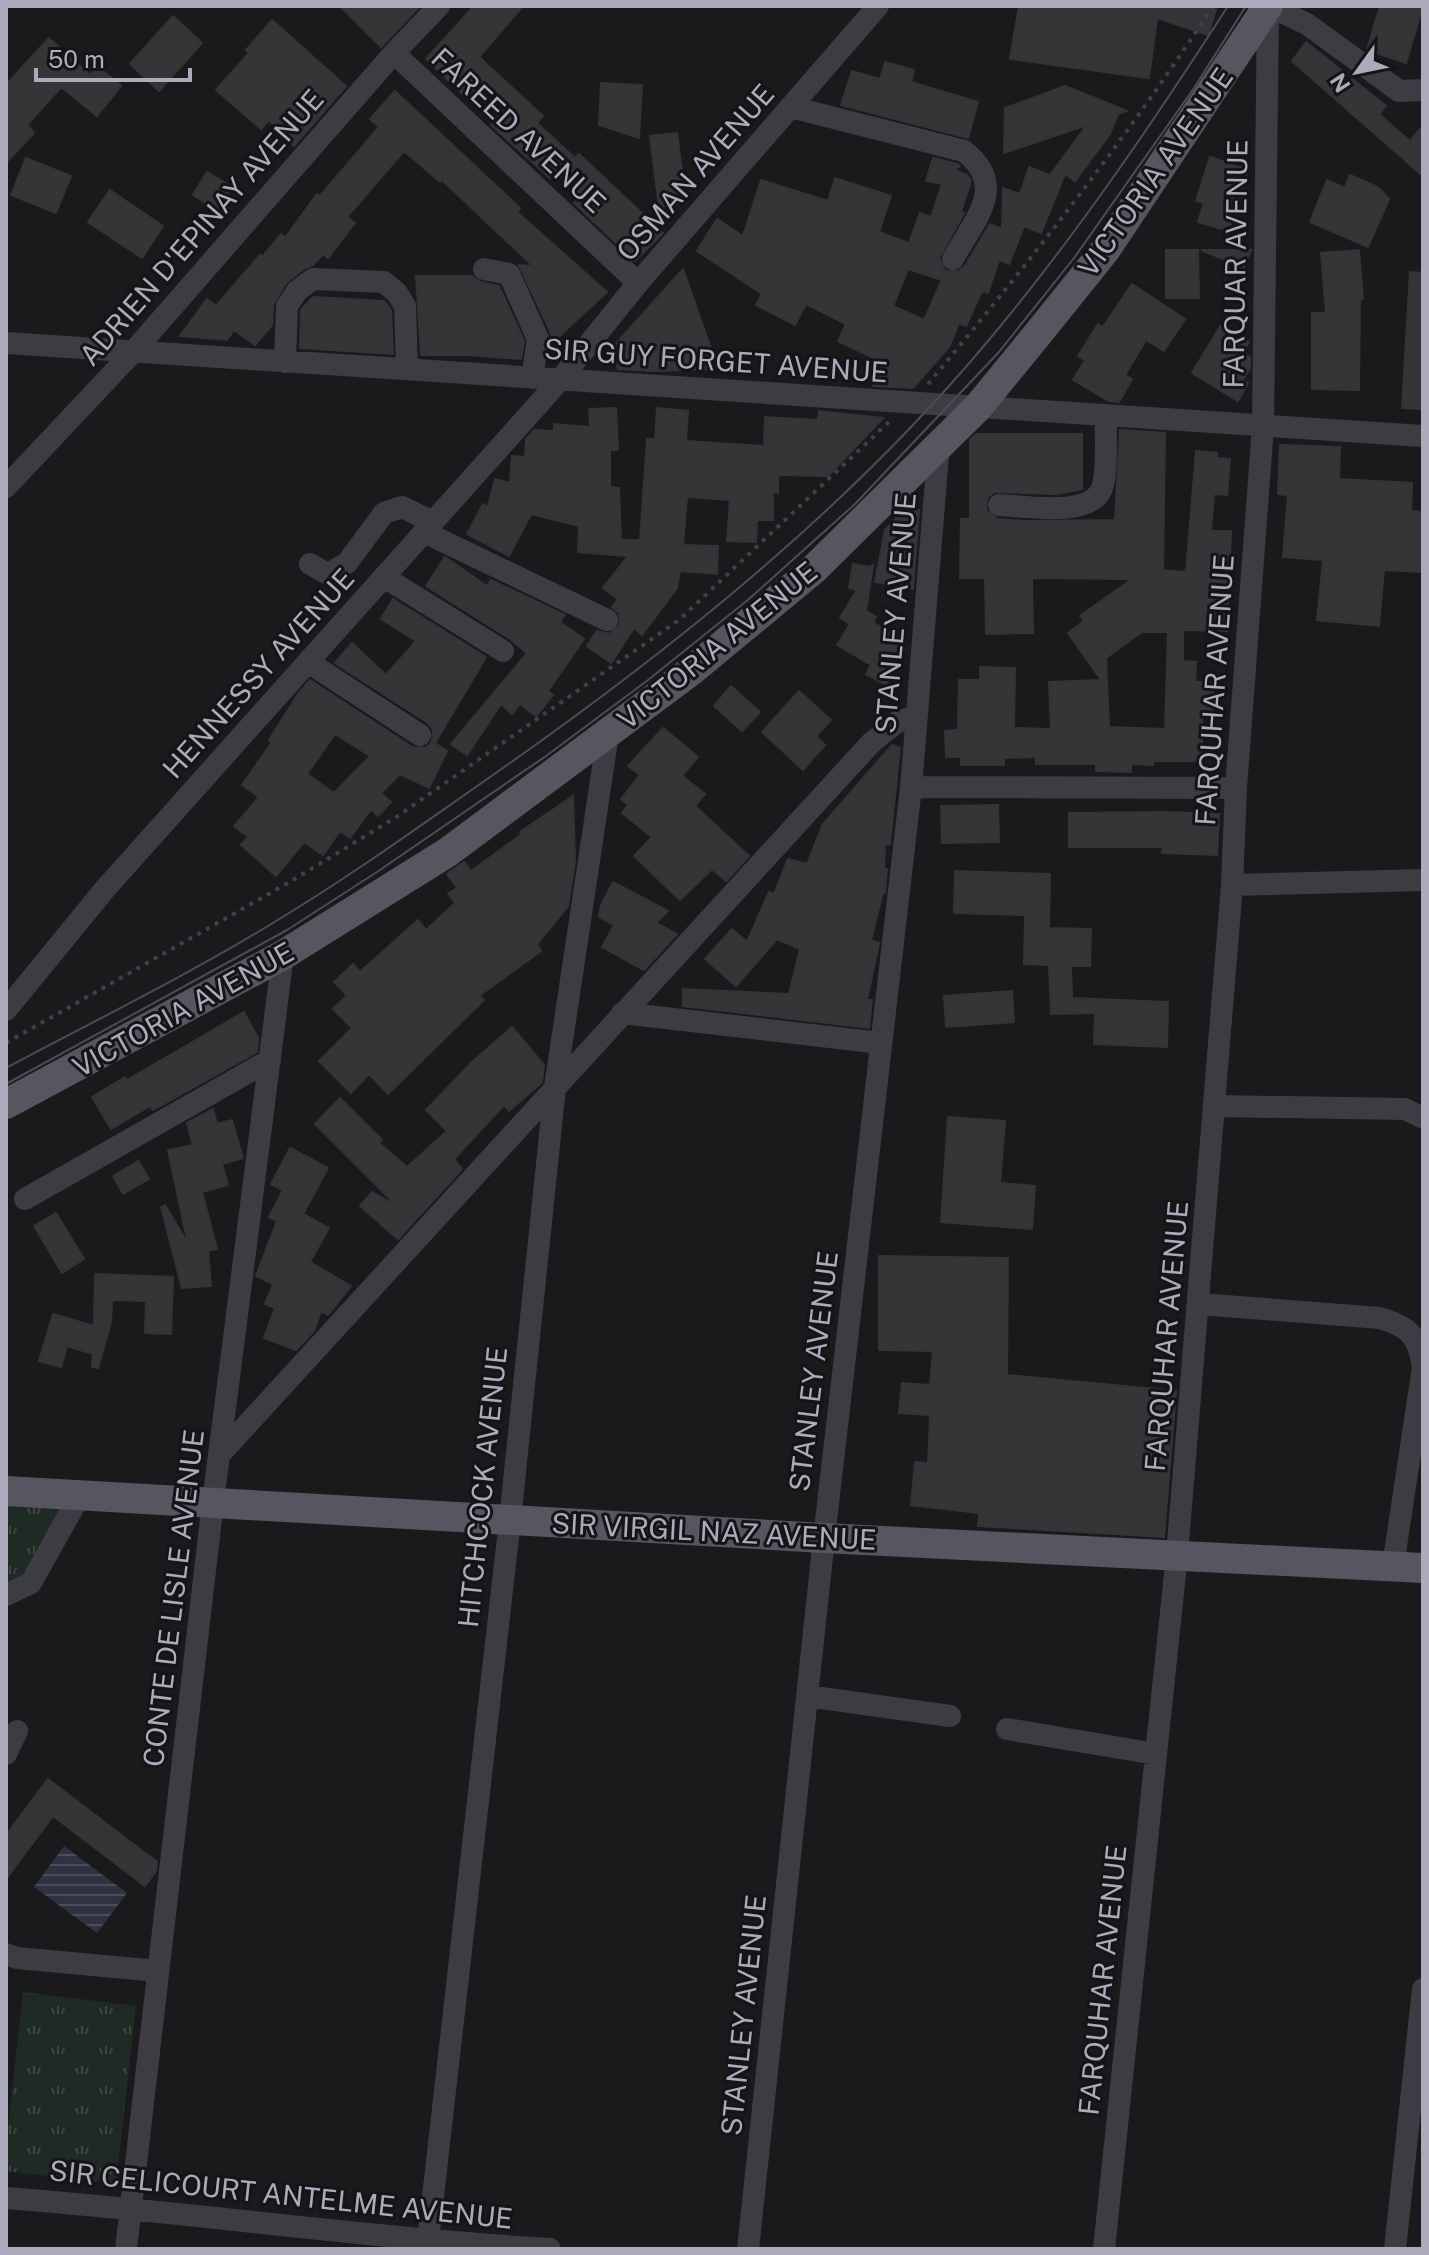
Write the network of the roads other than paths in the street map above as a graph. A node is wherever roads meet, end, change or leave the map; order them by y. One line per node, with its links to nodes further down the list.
1 (439, 6): 4 (street, ADRIEN D'EPINAY AVENUE)
2 (878, 6): 6 (street, OSMAN AVENUE)
3 (1268, 6): 5 (street); 16 (main road, VICTORIA AVENUE); 18 (street, FARQUAR AVENUE)
4 (394, 53): 9 (street, FAREED AVENUE); 11 (street, ADRIEN D'EPINAY AVENUE)
5 (1423, 90)
6 (791, 107): 7 (street); 9 (street, OSMAN AVENUE)
7 (953, 259)
8 (484, 269): 14 (street)
9 (638, 283): 15 (street, OSMAN AVENUE)
10 (6, 343): 11 (street, SIR GUY FORGET AVENUE)
11 (133, 352): 12 (street, SIR GUY FORGET AVENUE); 21 (street, ADRIEN D'EPINAY AVENUE)
12 (285, 362): 13 (street, SIR GUY FORGET AVENUE); 13 (street)
13 (407, 369): 14 (street, SIR GUY FORGET AVENUE)
14 (532, 378): 15 (street, SIR GUY FORGET AVENUE)
15 (560, 380): 16 (street, SIR GUY FORGET AVENUE); 23 (street, HENNESSY AVENUE)
16 (978, 407): 17 (street, SIR GUY FORGET AVENUE); 20 (main road, VICTORIA AVENUE)
17 (1106, 416): 18 (street, SIR GUY FORGET AVENUE); 22 (street)
18 (1263, 426): 19 (street, SIR GUY FORGET AVENUE); 33 (street, FARQUHAR AVENUE)
19 (1423, 436)
20 (939, 443): 29 (street, STANLEY AVENUE); 30 (main road, VICTORIA AVENUE)
21 (6, 487)
22 (999, 505)
23 (428, 527): 24 (street); 25 (street, HENNESSY AVENUE); 26 (street)
24 (310, 564)
25 (384, 577): 27 (street); 28 (street, HENNESSY AVENUE)
26 (607, 620)
27 (503, 651)
28 (308, 662): 31 (street); 37 (street, HENNESSY AVENUE)
29 (917, 716): 32 (street, STANLEY AVENUE); 38 (street)
30 (608, 734): 36 (main road, VICTORIA AVENUE); 41 (street, HITCHCOCK AVENUE)
31 (420, 735)
32 (911, 787): 33 (street); 39 (street, STANLEY AVENUE)
33 (1236, 788): 35 (street, FARQUHAR AVENUE)
34 (1423, 880): 35 (street)
35 (1232, 885): 43 (street, FARQUHAR AVENUE)
36 (283, 955): 40 (street, CONTE DE LISLE AVENUE); 42 (main road, VICTORIA AVENUE)
37 (6, 1010)
38 (622, 1013): 39 (street); 41 (street)
39 (881, 1043): 52 (street, STANLEY AVENUE)
40 (270, 1060): 45 (street); 47 (street, CONTE DE LISLE AVENUE)
41 (555, 1087): 47 (street); 51 (street, HITCHCOCK AVENUE)
42 (6, 1104)
43 (1215, 1106): 44 (street); 46 (street, FARQUHAR AVENUE)
44 (1423, 1118)
45 (25, 1199)
46 (1199, 1304): 53 (street, FARQUHAR AVENUE); 54 (street)
47 (221, 1453): 50 (street, CONTE DE LISLE AVENUE)
48 (6, 1491): 49 (main road, SIR VIRGIL NAZ AVENUE)
49 (80, 1495): 50 (main road, SIR VIRGIL NAZ AVENUE); 55 (street)
50 (213, 1502): 51 (main road, SIR VIRGIL NAZ AVENUE); 63 (street, CONTE DE LISLE AVENUE)
51 (510, 1520): 52 (main road, SIR VIRGIL NAZ AVENUE); 67 (street, HITCHCOCK AVENUE)
52 (824, 1538): 53 (main road, SIR VIRGIL NAZ AVENUE); 56 (street, STANLEY AVENUE)
53 (1177, 1555): 54 (main road, SIR VIRGIL NAZ AVENUE); 61 (street, FARQUHAR AVENUE)
54 (1408, 1567)
55 (6, 1595)
56 (807, 1696): 57 (street); 70 (street, STANLEY AVENUE)
57 (950, 1716)
58 (1007, 1729): 61 (street)
59 (17, 1731): 60 (street)
60 (6, 1754)
61 (1156, 1754): 71 (street, FARQUHAR AVENUE)
62 (6, 1954): 63 (street)
63 (158, 1971): 66 (street, CONTE DE LISLE AVENUE)
64 (1423, 1989): 72 (street)
65 (6, 2198): 66 (street, SIR CELICOURT ANTELME AVENUE)
66 (131, 2207): 67 (street, SIR CELICOURT ANTELME AVENUE); 68 (street, CONTE DE LISLE AVENUE)
67 (428, 2245): 69 (street, SIR CELICOURT ANTELME AVENUE)
68 (126, 2249)
69 (550, 2249)
70 (748, 2249)
71 (1104, 2249)
72 (1395, 2249)

